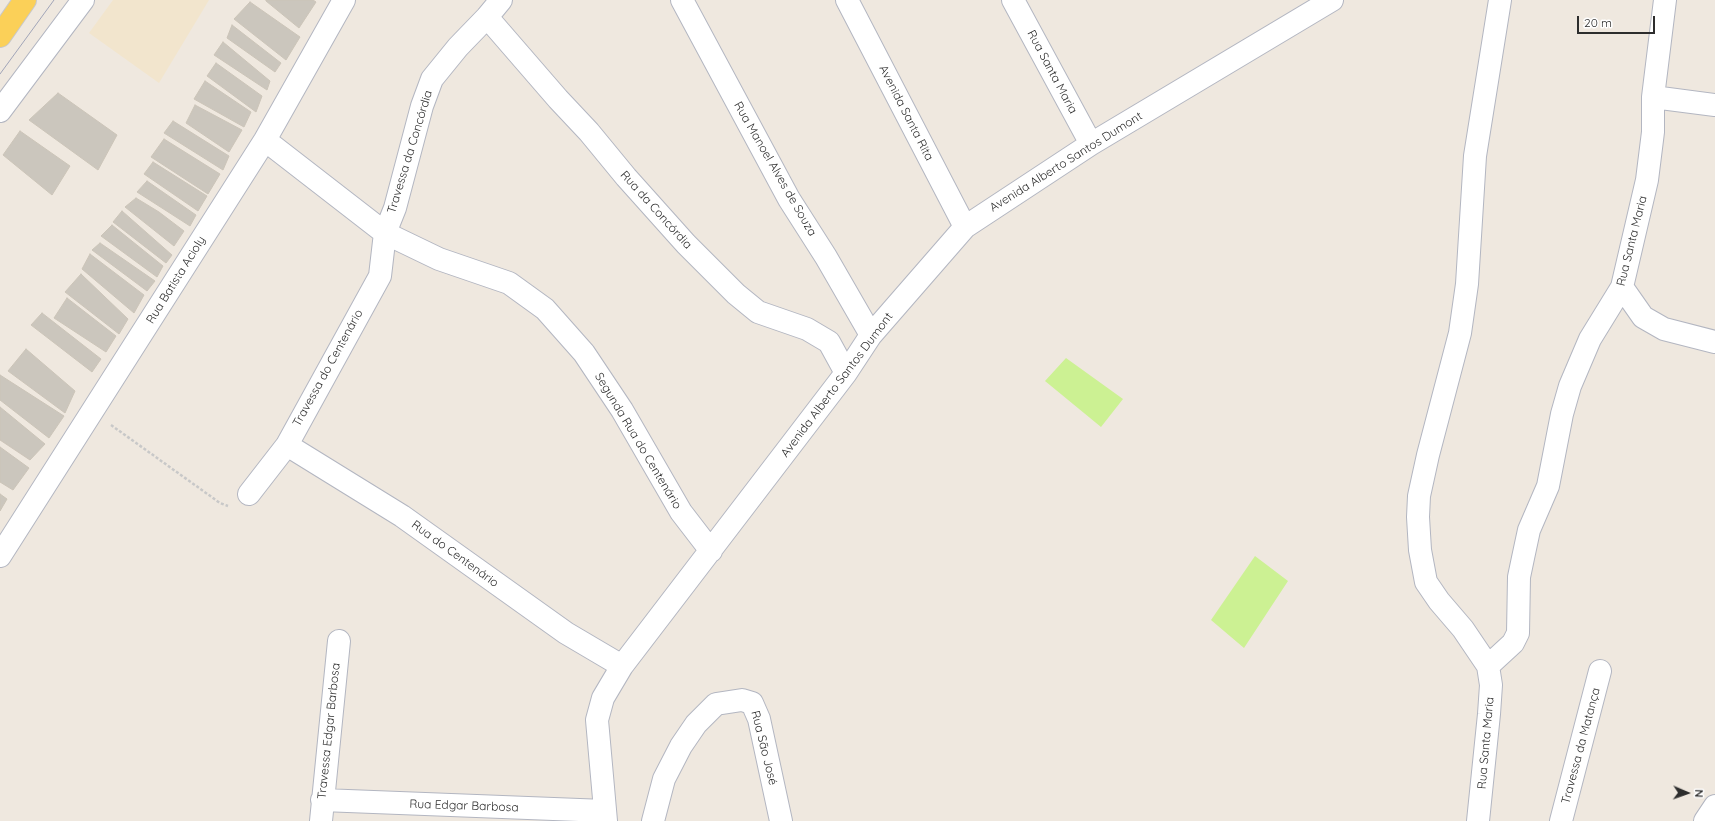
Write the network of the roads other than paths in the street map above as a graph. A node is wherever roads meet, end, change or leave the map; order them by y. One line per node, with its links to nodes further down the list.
1 (25, 0): 12 (main road)
2 (83, 0): 15 (street)
3 (344, 0): 16 (street, Rua Batista Acioly)
4 (501, 0): 11 (street, Travessa da Concórdia)
5 (682, 0): 21 (street, Rua Manoel Alves de Souza)
6 (847, 0): 18 (street, Avenida Santa Rita)
7 (1013, 0): 17 (street, Rua Santa Maria)
8 (1332, 0): 17 (street, Avenida Alberto Santos Dumont)
9 (1500, 0): 30 (street, Rua Santa Maria)
10 (1665, 0): 13 (street, Rua Santa Maria)
11 (487, 17): 19 (street, Travessa da Concórdia); 23 (street, Rua da Concórdia)
12 (0, 36)
13 (1653, 97): 14 (street); 20 (street, Rua Santa Maria)
14 (1715, 106)
15 (0, 111)
16 (264, 140): 19 (street, Segunda Rua do Centenário); 27 (street, Rua Batista Acioly)
17 (1092, 144): 18 (street, Avenida Alberto Santos Dumont)
18 (965, 227): 21 (street, Avenida Alberto Santos Dumont)
19 (384, 233): 24 (street, Travessa do Centenário); 26 (street, Segunda Rua do Centenário)
20 (1622, 287): 22 (street); 30 (street, Rua Santa Maria)
21 (871, 335): 23 (street, Avenida Alberto Santos Dumont)
22 (1715, 342)
23 (846, 373): 26 (street, Avenida Alberto Santos Dumont)
24 (286, 445): 25 (street, Travessa do Centenário); 29 (street, Rua do Centenário)
25 (249, 494)
26 (711, 551): 29 (street, Avenida Alberto Santos Dumont)
27 (0, 556)
28 (338, 641): 32 (street, Travessa Edgar Barbosa)
29 (622, 666): 33 (street, Avenida Alberto Santos Dumont)
30 (1488, 666): 36 (street, Rua Santa Maria)
31 (1600, 671): 37 (street, Travessa da Matança)
32 (322, 811): 33 (street, Rua Edgar Barbosa)
33 (606, 816)
34 (653, 821): 35 (street, Rua São José)
35 (781, 821)
36 (1478, 821)
37 (1561, 821)

